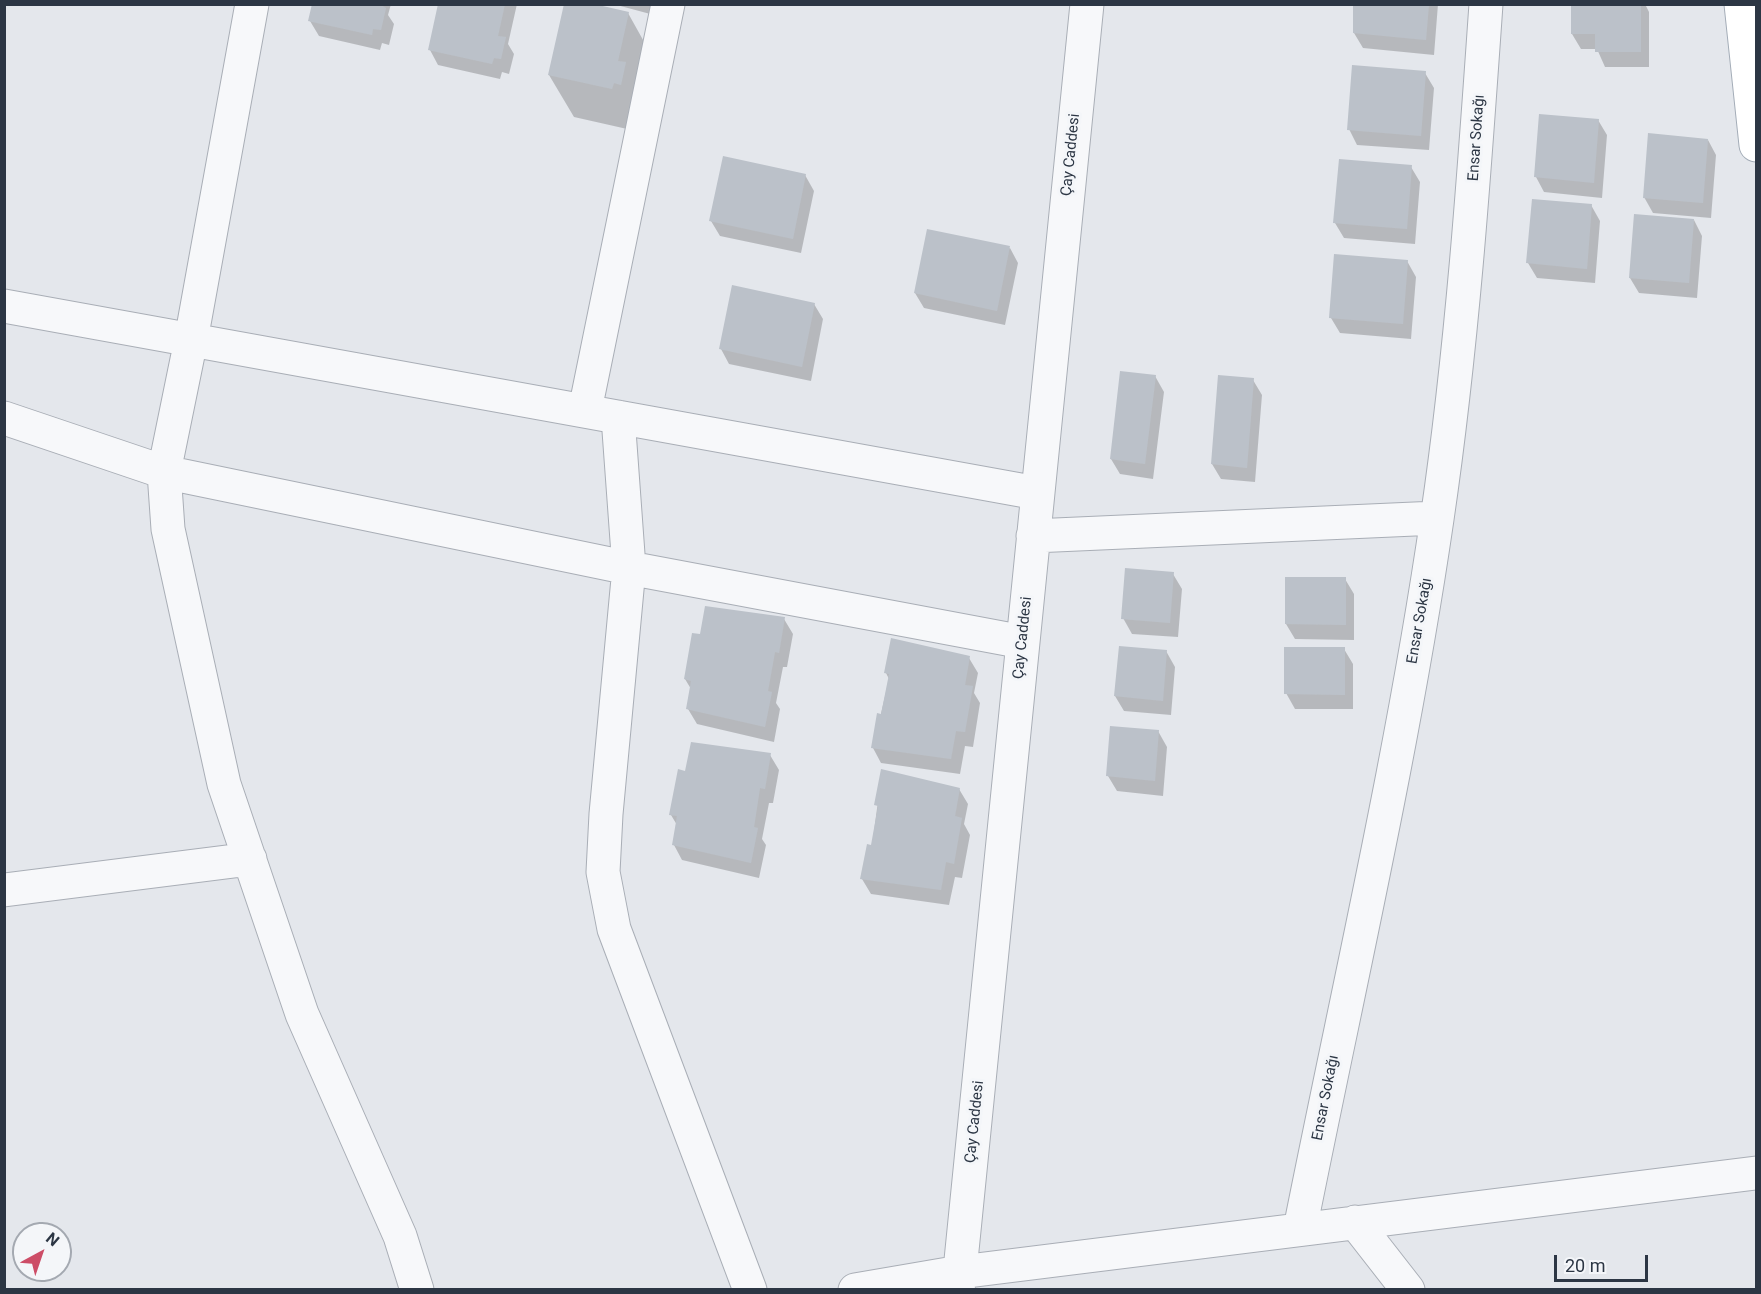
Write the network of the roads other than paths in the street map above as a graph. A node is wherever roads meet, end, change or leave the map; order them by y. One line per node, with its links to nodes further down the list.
1 (252, 4): 8 (street)
2 (668, 4): 9 (street)
3 (1087, 4): 13 (street, Çay Caddesi)
4 (1486, 4): 14 (street, Ensar Sokağı)
5 (1741, 4): 6 (main road)
6 (1756, 145)
7 (4, 306): 8 (street)
8 (191, 340): 9 (street); 12 (street)
9 (585, 410): 10 (street)
10 (618, 417): 13 (street); 16 (street)
11 (4, 418): 12 (street)
12 (164, 472): 16 (street); 18 (street)
13 (1037, 493): 15 (street, Çay Caddesi)
14 (1437, 518): 15 (street); 22 (street, Ensar Sokağı)
15 (1033, 536): 17 (street, Çay Caddesi)
16 (629, 568): 17 (street); 25 (street)
17 (1023, 642): 23 (street, Çay Caddesi)
18 (250, 859): 19 (street); 24 (street)
19 (4, 890)
20 (1756, 1173): 21 (street)
21 (1355, 1222): 22 (street); 27 (street)
22 (1300, 1229): 23 (street)
23 (959, 1281): 26 (street)
24 (417, 1290)
25 (750, 1290)
26 (855, 1290)
27 (1408, 1290)

